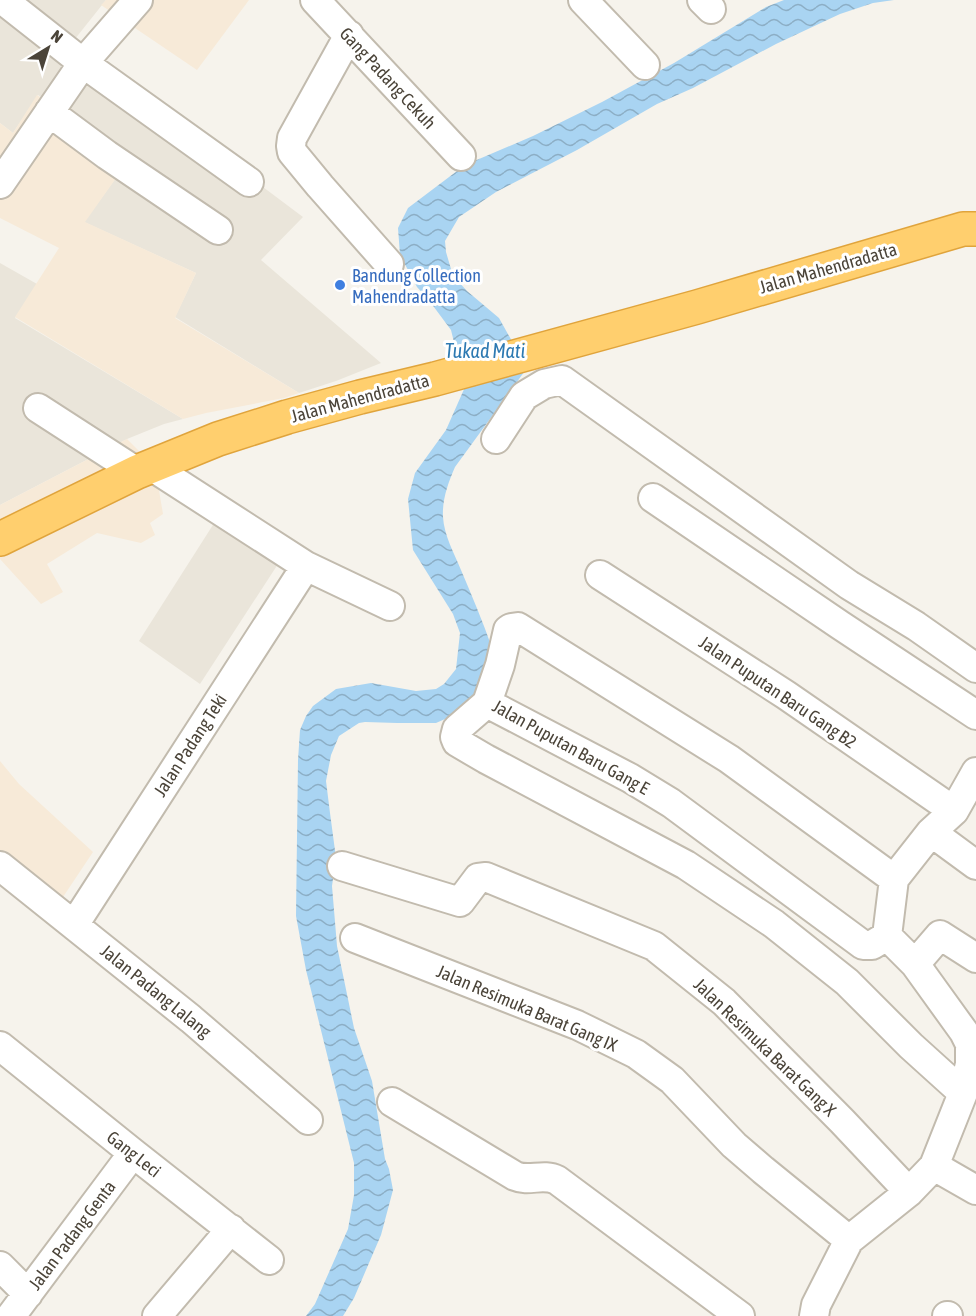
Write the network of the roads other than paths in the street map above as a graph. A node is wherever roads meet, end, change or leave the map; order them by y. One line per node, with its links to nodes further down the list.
1 (3, 0): 6 (street)
2 (138, 0): 6 (street)
3 (315, 0): 5 (street, Gang Padang Cekuh)
4 (583, 0): 7 (street)
5 (349, 35): 9 (street, Gang Padang Cekuh); 14 (street)
6 (83, 63): 8 (street); 10 (street)
7 (645, 65)
8 (49, 112): 11 (street); 13 (street)
9 (461, 156)
10 (249, 182)
11 (0, 184)
12 (976, 229): 17 (highway, Jalan Mahendradatta)
13 (218, 230)
14 (389, 264)
15 (38, 408): 17 (street)
16 (496, 439): 23 (street)
17 (144, 469): 19 (highway, Jalan Mahendradatta); 20 (street)
18 (653, 498): 25 (street)
19 (0, 539)
20 (306, 566): 22 (street); 33 (street, Jalan Padang Teki)
21 (600, 575): 27 (street, Jalan Puputan Baru Gang B2)
22 (390, 606)
23 (976, 668)
24 (487, 703): 32 (street, Jalan Puputan Baru Gang E); 34 (street, Jalan Puputan Baru Gang E); 40 (street)
25 (976, 715)
26 (976, 772): 27 (street)
27 (954, 811): 28 (street)
28 (932, 832): 29 (street); 32 (street)
29 (976, 865)
30 (0, 866): 33 (street, Jalan Padang Lalang)
31 (342, 866): 46 (street, Jalan Resimuka Barat Gang X)
32 (894, 879): 34 (street)
33 (74, 925): 42 (street, Jalan Padang Lalang)
34 (887, 936): 37 (street)
35 (356, 938): 48 (street, Jalan Resimuka Barat Gang IX)
36 (976, 958): 37 (street)
37 (915, 964): 39 (street)
38 (0, 1046): 43 (street, Gang Leci)
39 (973, 1065): 40 (street)
40 (963, 1093): 44 (street)
41 (392, 1102): 54 (street)
42 (308, 1120)
43 (133, 1153): 47 (street, Gang Leci); 51 (street, Jalan Padang Genta)
44 (934, 1166): 45 (street); 46 (street)
45 (976, 1190)
46 (909, 1192): 48 (street)
47 (231, 1229): 49 (street, Gang Leci); 53 (street)
48 (849, 1240): 55 (street)
49 (269, 1260)
50 (0, 1266): 51 (street)
51 (28, 1294): 52 (street, Jalan Padang Genta)
52 (11, 1316)
53 (157, 1316)
54 (740, 1316)
55 (814, 1316)

